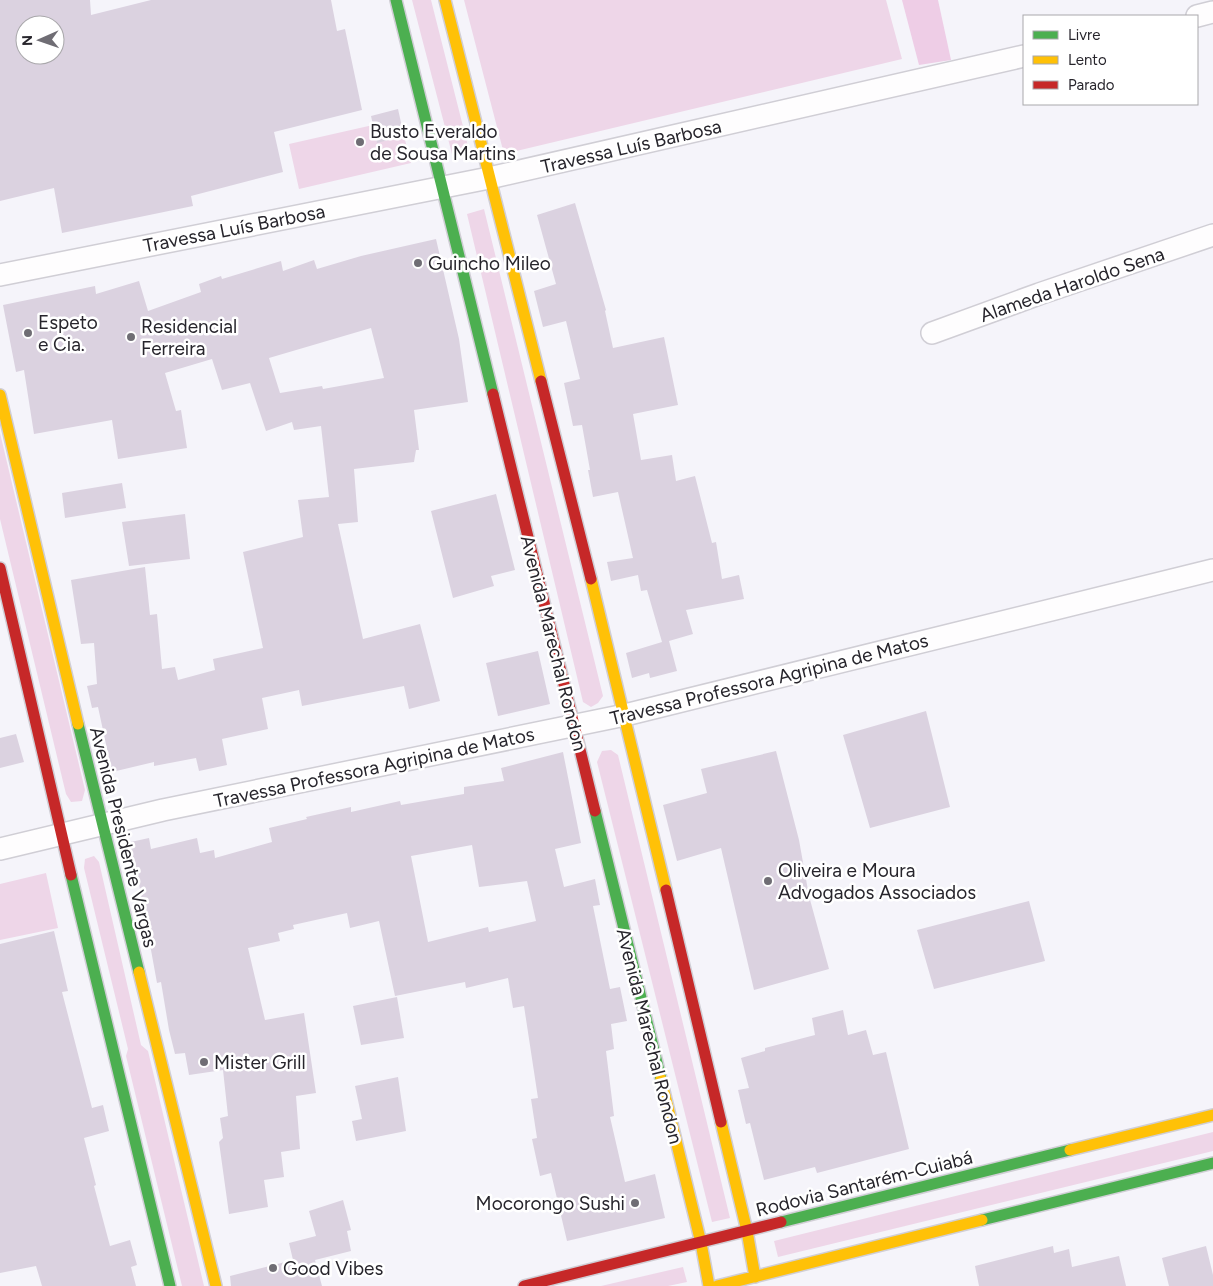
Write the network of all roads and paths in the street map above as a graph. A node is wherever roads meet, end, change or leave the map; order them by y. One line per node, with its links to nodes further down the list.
1 (396, 0): 7 (main road, Avenida Marechal Rondon)
2 (445, 0): 6 (main road)
3 (1213, 12): 4 (street)
4 (1198, 16)
5 (1023, 56): 6 (street, Travessa Luís Barbosa)
6 (489, 178): 7 (street, Travessa Luís Barbosa); 14 (main road)
7 (443, 187): 9 (street, Travessa Luís Barbosa); 15 (main road, Avenida Marechal Rondon)
8 (1213, 235): 10 (street, Alameda Haroldo Sena)
9 (0, 274)
10 (932, 333)
11 (0, 395): 16 (main road, Avenida Presidente Vargas)
12 (0, 568): 17 (main road)
13 (1213, 570): 14 (street, Travessa Professora Agripina de Matos)
14 (625, 715): 15 (street, Travessa Professora Agripina de Matos); 21 (main road)
15 (575, 726): 16 (street, Travessa Professora Agripina de Matos); 22 (main road, Avenida Marechal Rondon)
16 (102, 824): 17 (street, Travessa Professora Agripina de Matos); 26 (main road, Avenida Presidente Vargas)
17 (61, 833): 18 (street, Travessa Professora Agripina de Matos); 25 (main road)
18 (0, 849)
19 (1213, 1115): 21 (main road, Rodovia Santarém-Cuiabá)
20 (1213, 1163): 23 (main road)
21 (747, 1231): 22 (main road, Rodovia Santarém-Cuiabá); 23 (main road)
22 (701, 1243): 27 (main road, Rodovia Santarém-Cuiabá); 28 (main road, Avenida Marechal Rondon)
23 (755, 1277): 24 (main road)
24 (728, 1285)
25 (170, 1286)
26 (216, 1286)
27 (524, 1286)
28 (709, 1286)

